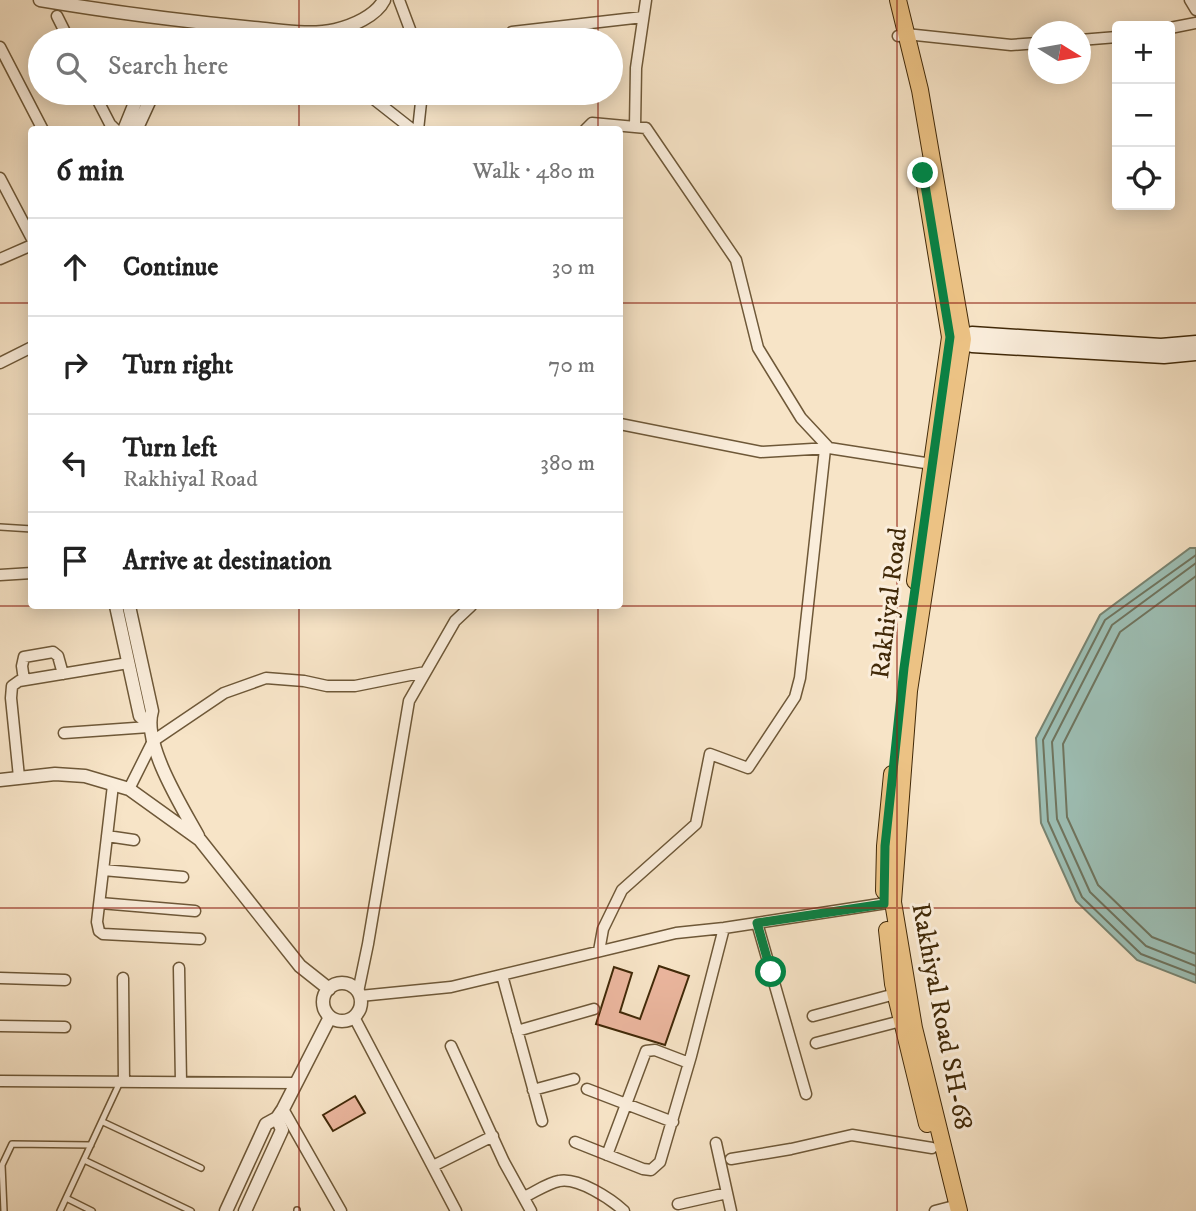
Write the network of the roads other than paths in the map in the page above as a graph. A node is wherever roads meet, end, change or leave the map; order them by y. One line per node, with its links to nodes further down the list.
1 (40, 0): 12 (street)
2 (384, 0): 17 (street)
3 (399, 0): 18 (street)
4 (646, 0): 10 (street)
5 (889, 0): 20 (main road, Rakhiyal Road)
6 (898, 0): 20 (main road)
7 (1190, 0): 8 (street)
8 (1196, 10)
9 (57, 16): 14 (street)
10 (643, 18): 19 (street); 39 (street)
11 (1196, 23): 13 (street)
12 (212, 24): 15 (street); 16 (street)
13 (1175, 27)
14 (63, 28)
15 (205, 28)
16 (245, 28)
17 (341, 28)
18 (410, 28)
19 (549, 28)
20 (902, 35): 23 (street); 44 (main road, Rakhiyal Road)
21 (1112, 37): 22 (street)
22 (1091, 39)
23 (1028, 44)
24 (0, 47): 25 (street)
25 (28, 101)
26 (30, 105): 32 (street)
27 (100, 105): 33 (street)
28 (134, 105): 34 (street)
29 (147, 105): 35 (street)
30 (381, 105): 36 (street)
31 (421, 105): 37 (street)
32 (41, 126)
33 (112, 126)
34 (126, 126)
35 (138, 126)
36 (408, 126)
37 (418, 126)
38 (589, 126): 39 (street)
39 (635, 127): 49 (street)
40 (0, 178): 41 (street)
41 (28, 231)
42 (28, 247): 43 (street)
43 (0, 259)
44 (957, 338): 46 (main road); 50 (main road, Rakhiyal Road)
45 (28, 349): 47 (street)
46 (1195, 349)
47 (0, 363)
48 (623, 425): 49 (street)
49 (827, 448): 50 (street); 80 (street)
50 (938, 465): 75 (main road, Rakhiyal Road)
51 (0, 527): 52 (lane)
52 (28, 529)
53 (28, 573): 54 (street)
54 (0, 575)
55 (117, 609): 58 (street)
56 (130, 609): 62 (street)
57 (468, 609): 59 (street)
58 (128, 663): 60 (street); 62 (street)
59 (425, 672): 64 (street); 87 (street)
60 (63, 674): 61 (street); 61 (street)
61 (24, 680): 65 (street)
62 (149, 725): 63 (street); 64 (street)
63 (64, 733)
64 (153, 741): 68 (street); 71 (street)
65 (19, 777): 66 (street); 67 (street)
66 (0, 780)
67 (113, 785): 68 (street); 69 (street)
68 (129, 789): 71 (street)
69 (107, 836): 70 (street); 72 (street)
70 (134, 840)
71 (200, 840): 86 (street)
72 (103, 870): 73 (street); 74 (street)
73 (183, 877)
74 (100, 903): 76 (street); 79 (street)
75 (888, 903): 77 (street); 88 (main road, Rakhiyal Road); 127 (main road, Rakhiyal Road SH-68)
76 (195, 911)
77 (757, 923): 78 (street); 107 (street)
78 (724, 928): 80 (street); 99 (street)
79 (200, 939)
80 (599, 951): 82 (street)
81 (179, 968): 103 (street)
82 (502, 975): 87 (street); 96 (street)
83 (0, 978): 85 (street)
84 (122, 978): 102 (street)
85 (65, 981)
86 (329, 989): 87 (street); 91 (street)
87 (359, 994): 92 (street)
88 (895, 994): 90 (street); 93 (main road, Rakhiyal Road)
89 (594, 1009): 96 (street)
90 (813, 1016)
91 (330, 1017): 92 (street); 104 (street)
92 (354, 1017): 121 (street)
93 (901, 1021): 97 (street); 117 (main road, Rakhiyal Road)
94 (0, 1026): 95 (street)
95 (65, 1027)
96 (517, 1031): 106 (street)
97 (816, 1043)
98 (451, 1046): 113 (street)
99 (689, 1063): 108 (street); 112 (street)
100 (574, 1079): 106 (street)
101 (0, 1081): 102 (street)
102 (122, 1082): 103 (street); 110 (lane)
103 (181, 1082): 104 (street)
104 (295, 1083): 109 (street)
105 (587, 1089): 108 (street)
106 (533, 1090): 111 (street)
107 (806, 1094)
108 (627, 1103): 112 (street); 118 (street)
109 (280, 1113): 132 (street); 133 (street); 134 (street)
110 (103, 1122): 116 (lane); 122 (lane)
111 (542, 1122)
112 (673, 1122): 118 (street)
113 (493, 1136): 121 (street); 124 (street)
114 (576, 1142): 118 (street)
115 (716, 1143): 123 (street)
116 (91, 1145): 120 (lane); 128 (lane)
117 (933, 1148): 119 (street); 127 (main road, Rakhiyal Road)
118 (607, 1154)
119 (731, 1159)
120 (84, 1160): 125 (lane); 131 (lane)
121 (433, 1166): 135 (street)
122 (201, 1168)
123 (727, 1194): 126 (street); 138 (street)
124 (524, 1197): 136 (street); 137 (street)
125 (66, 1198): 129 (lane); 130 (lane)
126 (678, 1204)
127 (950, 1209)
128 (4, 1211)
129 (60, 1211)
130 (92, 1211)
131 (191, 1211)
132 (226, 1211)
133 (245, 1211)
134 (341, 1211)
135 (456, 1211)
136 (531, 1211)
137 (624, 1211)
138 (731, 1211)

